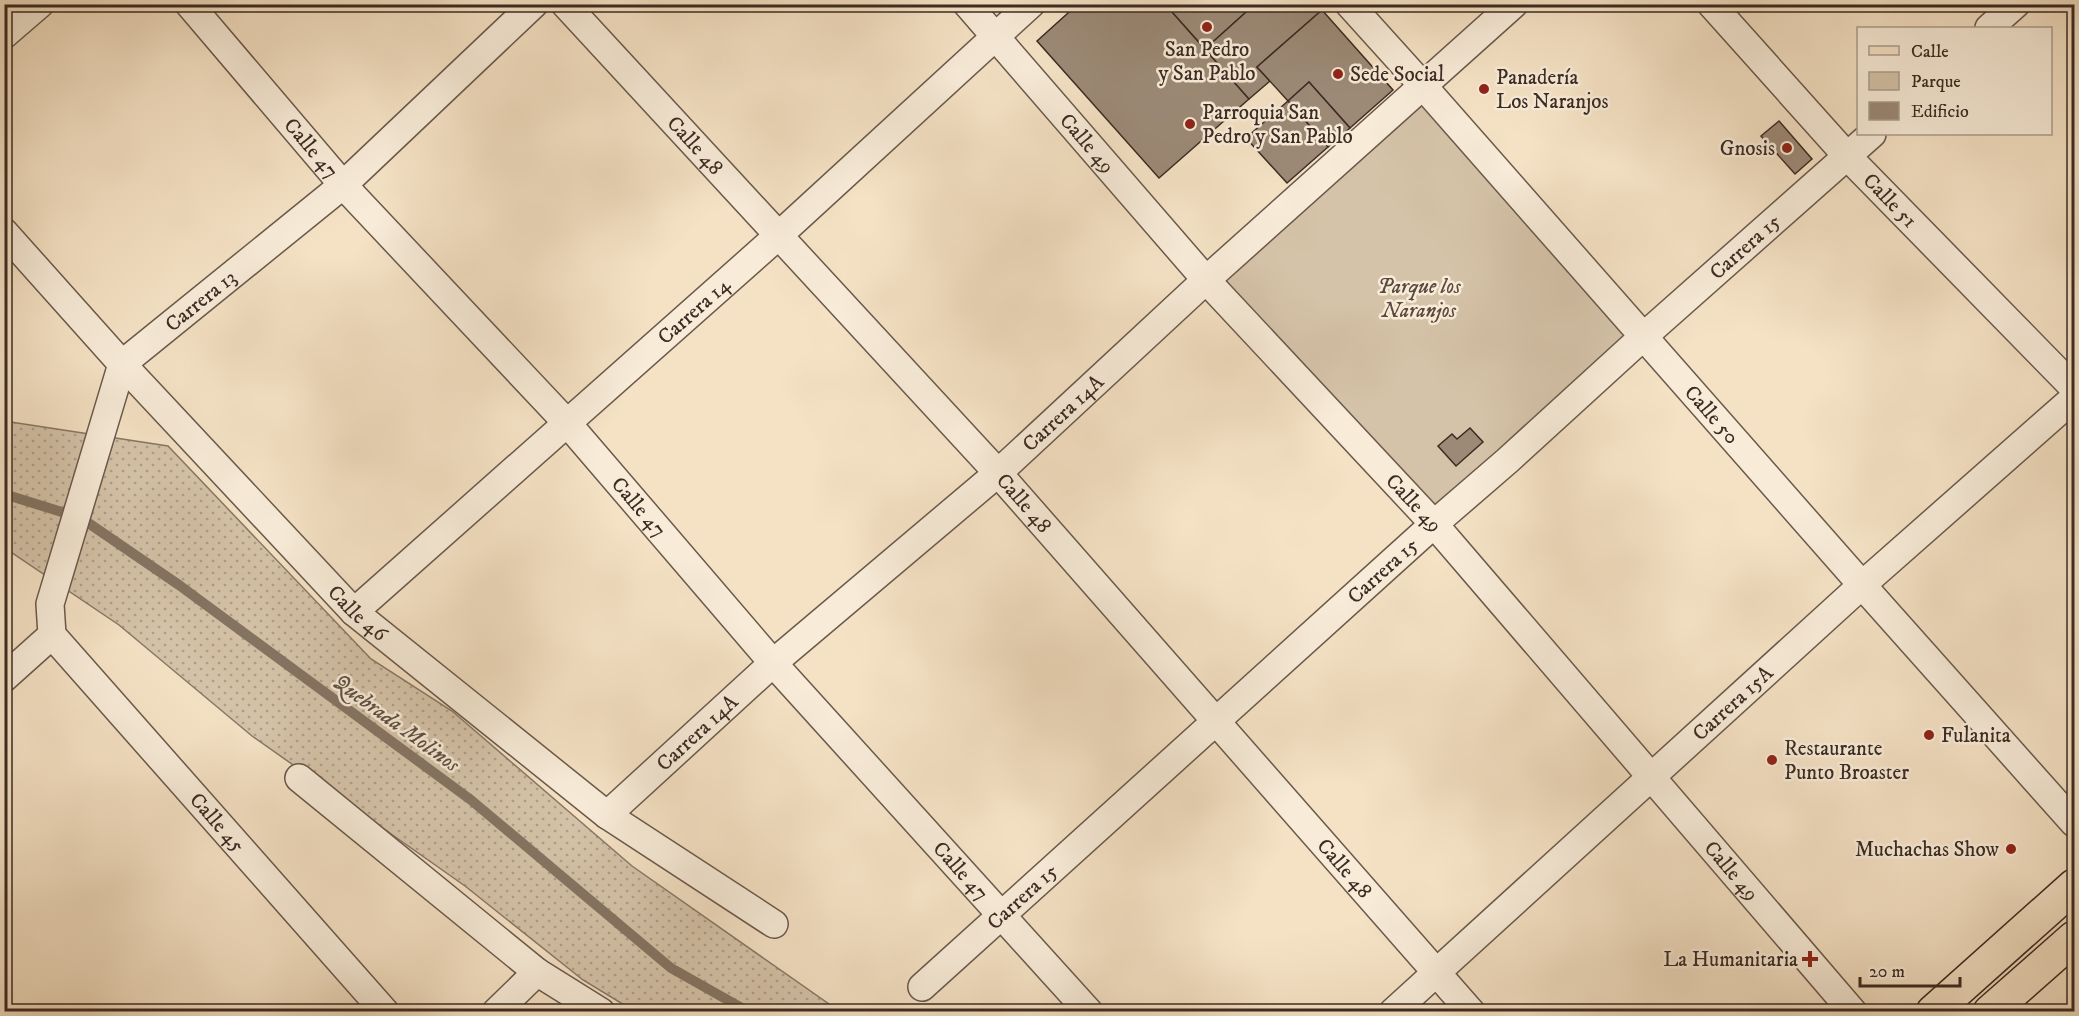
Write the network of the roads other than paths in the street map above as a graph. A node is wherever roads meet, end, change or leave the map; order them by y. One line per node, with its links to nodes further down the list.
1 (40, 4): 12 (street)
2 (189, 4): 17 (street, Calle 47)
3 (534, 4): 17 (street, Carrera 13)
4 (565, 4): 19 (street, Calle 48)
5 (967, 4): 13 (street, Calle 49)
6 (1031, 4): 13 (street, Carrera 14)
7 (1349, 4): 14 (street, Calle 50)
8 (1514, 4): 14 (street, Carrera 14A)
9 (1711, 4): 16 (street, Calle 51)
10 (2016, 4): 11 (street)
11 (1990, 27)
12 (4, 35)
13 (995, 36): 19 (street, Carrera 14); 20 (street, Calle 49)
14 (1424, 87): 20 (street, Carrera 14A); 21 (street, Calle 50)
15 (1871, 135): 16 (street, Carrera 15)
16 (1847, 156): 21 (street, Carrera 15); 23 (street, Calle 51)
17 (343, 184): 22 (street, Carrera 13); 25 (street, Calle 47)
18 (4, 232): 22 (street, Calle 46)
19 (778, 236): 25 (street, Carrera 14); 26 (street, Calle 48)
20 (1206, 280): 26 (street, Carrera 14A); 27 (street, Calle 49)
21 (1644, 336): 27 (street, Carrera 15); 28 (street, Calle 50)
22 (122, 364): 29 (street, Calle 46); 30 (street)
23 (2074, 388)
24 (2074, 398): 28 (street, Carrera 15A)
25 (568, 424): 29 (street, Carrera 14); 31 (street, Calle 47)
26 (998, 473): 31 (street, Carrera 14A); 33 (street, Calle 48)
27 (1434, 524): 33 (street, Carrera 15); 35 (street, Calle 49)
28 (1862, 585): 35 (street, Carrera 15A); 37 (street, Calle 50)
29 (354, 612): 36 (street, Calle 46)
30 (52, 635): 32 (street); 45 (street, Calle 45)
31 (773, 663): 36 (street, Carrera 14A); 39 (street, Calle 47)
32 (4, 678)
33 (1217, 720): 39 (street, Carrera 15); 43 (street, Calle 48)
34 (299, 778): 42 (street)
35 (1652, 778): 43 (street, Carrera 15A); 51 (street, Calle 49)
36 (607, 815): 40 (street, Calle 46)
37 (2074, 823)
38 (2074, 886): 52 (main road)
39 (1002, 916): 44 (street, Carrera 15); 48 (street, Calle 47)
40 (774, 924)
41 (2074, 938): 53 (main road)
42 (537, 972): 46 (street); 47 (street)
43 (1436, 973): 49 (street, Carrera 15A); 50 (street, Calle 48)
44 (922, 987)
45 (385, 1011)
46 (496, 1011)
47 (601, 1011)
48 (1089, 1011)
49 (1393, 1011)
50 (1471, 1011)
51 (1852, 1011)
52 (1933, 1011)
53 (1990, 1011)

